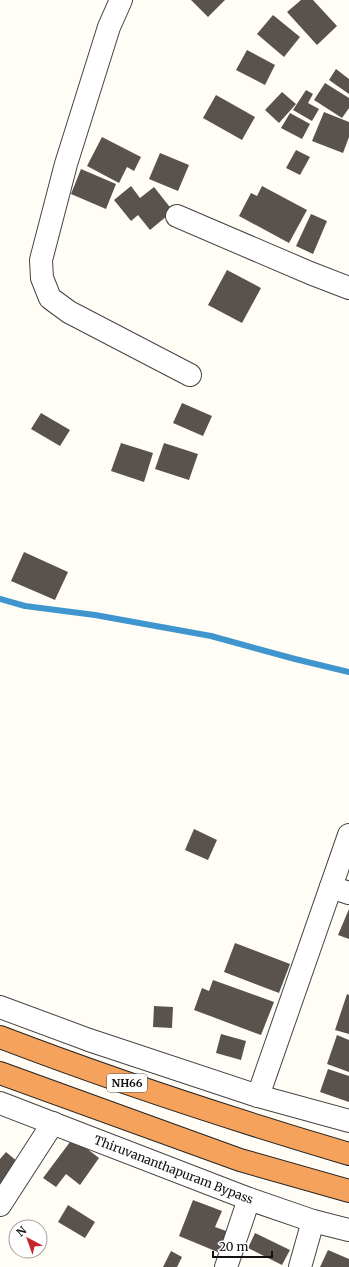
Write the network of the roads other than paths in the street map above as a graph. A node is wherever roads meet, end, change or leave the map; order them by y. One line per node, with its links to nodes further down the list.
1 (121, 0): 4 (street)
2 (177, 216): 3 (street)
3 (349, 288)
4 (190, 375)
5 (349, 835): 6 (street)
6 (340, 890): 10 (street)
7 (0, 1007): 10 (street)
8 (0, 1037): 14 (highway, NH66)
9 (0, 1073): 15 (highway, NH66)
10 (258, 1096): 12 (street)
11 (0, 1103): 13 (street, Thiruvananthapuram Bypass)
12 (349, 1121)
13 (54, 1123): 16 (street, Thiruvananthapuram Bypass); 17 (street)
14 (349, 1154)
15 (349, 1191)
16 (249, 1199): 18 (street, Thiruvananthapuram Bypass); 20 (street)
17 (0, 1205)
18 (313, 1221): 19 (street, Thiruvananthapuram Bypass); 21 (street)
19 (349, 1230)
20 (226, 1267)
21 (300, 1267)

